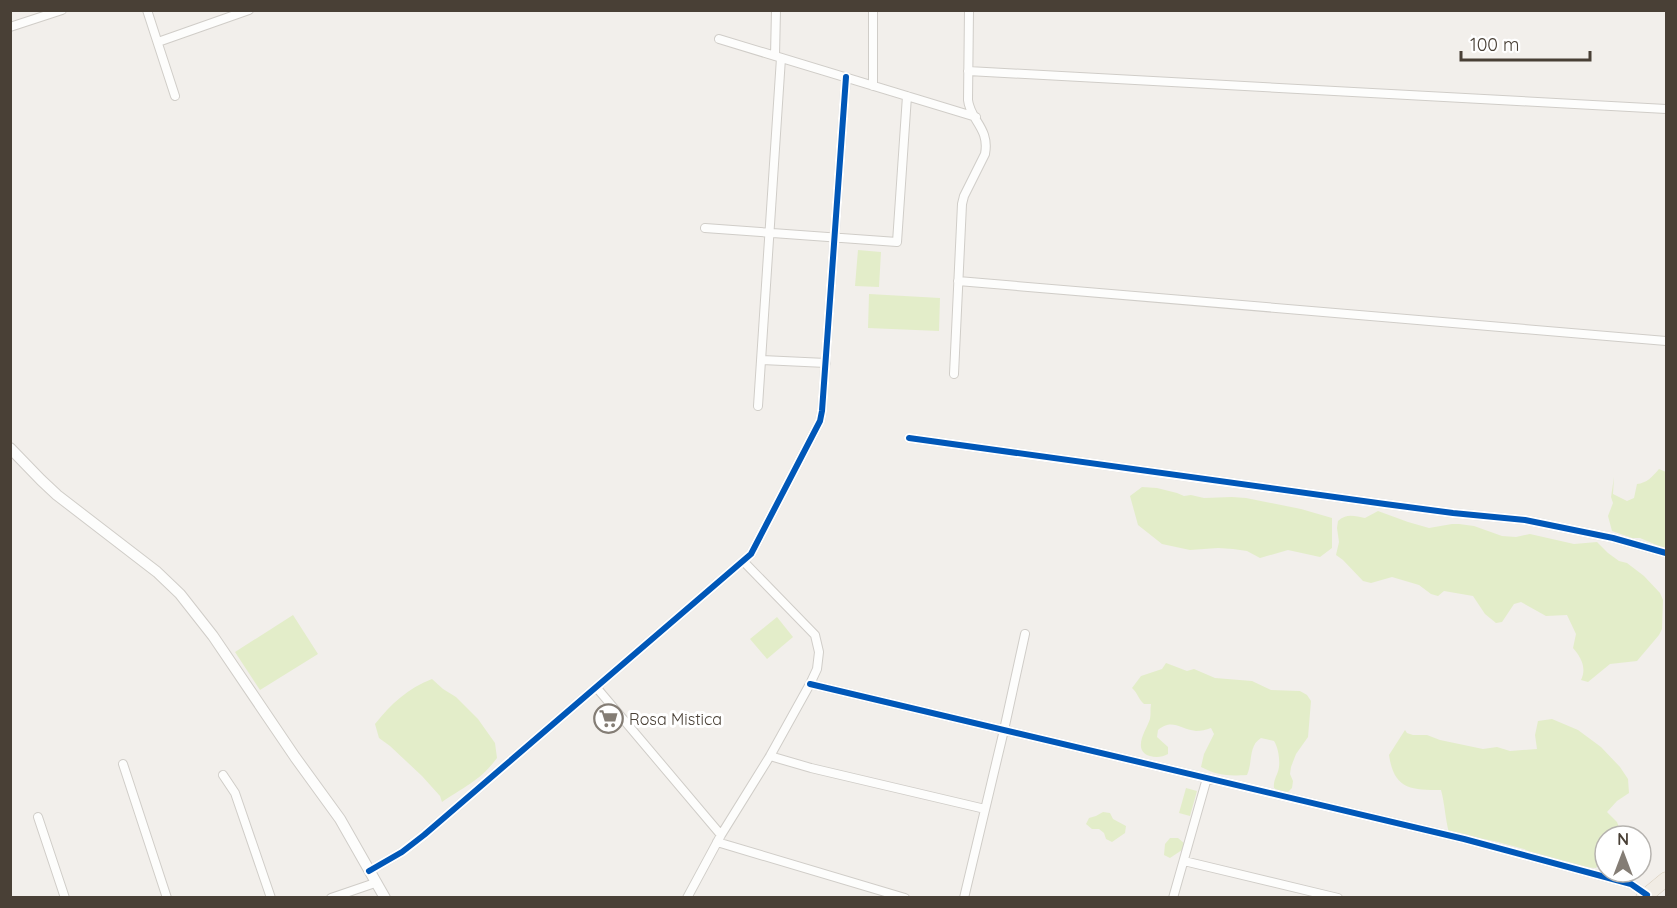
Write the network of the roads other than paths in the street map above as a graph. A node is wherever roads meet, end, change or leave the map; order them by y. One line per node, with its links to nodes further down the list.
1 (62, 10): 7 (street)
2 (147, 10): 9 (street)
3 (249, 10): 9 (street)
4 (776, 10): 10 (street)
5 (873, 10): 13 (street)
6 (969, 10): 11 (street)
7 (10, 27)
8 (719, 39): 10 (street)
9 (158, 42): 14 (street)
10 (778, 57): 12 (street); 19 (street)
11 (968, 71): 16 (street); 17 (street)
12 (846, 77): 13 (street); 20 (street)
13 (873, 86): 15 (street)
14 (175, 96)
15 (907, 96): 17 (street); 20 (street)
16 (1666, 109)
17 (976, 117): 21 (street)
18 (705, 228): 19 (street)
19 (770, 233): 20 (street); 23 (street)
20 (835, 238): 24 (street)
21 (958, 281): 22 (street); 25 (street)
22 (1666, 341)
23 (761, 360): 24 (street); 26 (street)
24 (826, 363): 30 (street)
25 (954, 374)
26 (758, 406)
27 (909, 438): 29 (street)
28 (10, 448): 43 (street)
29 (1666, 553)
30 (743, 561): 32 (street); 33 (street)
31 (1025, 634): 34 (street)
32 (810, 684): 34 (street); 35 (street)
33 (596, 687): 41 (street); 43 (street)
34 (1004, 730): 38 (street); 39 (street)
35 (770, 756): 39 (street); 41 (street)
36 (123, 764): 48 (street)
37 (223, 776): 49 (street)
38 (1208, 778): 42 (street); 46 (street)
39 (985, 809): 54 (street)
40 (38, 817): 47 (street)
41 (719, 839): 52 (street); 53 (street)
42 (1184, 861): 55 (street); 56 (street)
43 (369, 871): 45 (street)
44 (1666, 879): 46 (main road)
45 (375, 883): 50 (street); 51 (street)
46 (1645, 896)
47 (65, 897)
48 (167, 897)
49 (271, 897)
50 (331, 897)
51 (385, 897)
52 (687, 897)
53 (905, 897)
54 (964, 897)
55 (1173, 897)
56 (1338, 897)

